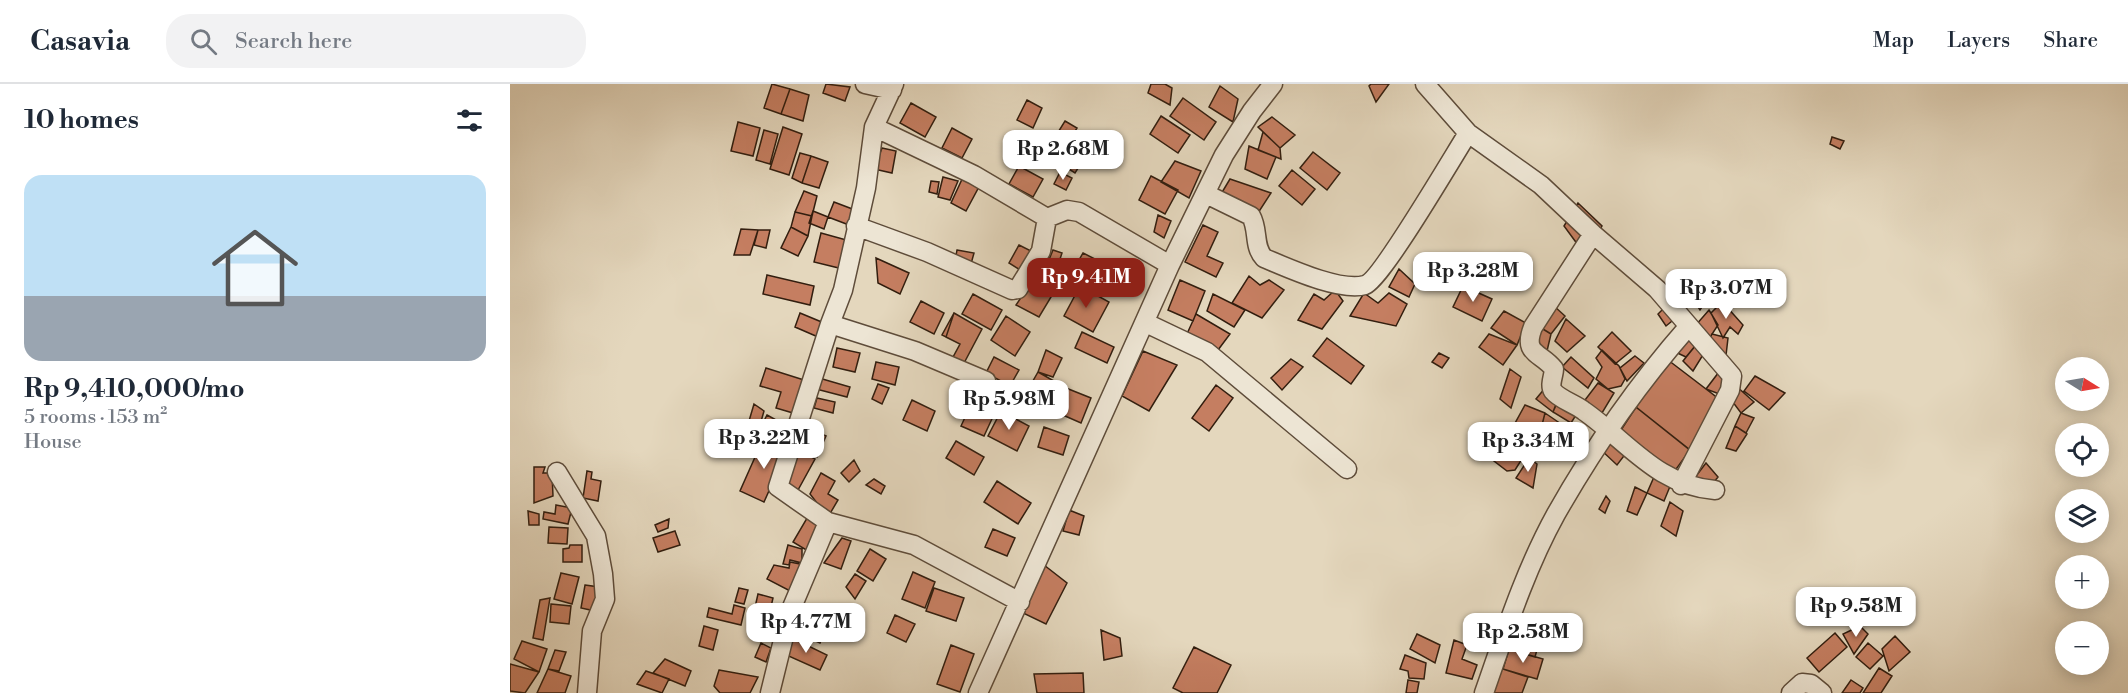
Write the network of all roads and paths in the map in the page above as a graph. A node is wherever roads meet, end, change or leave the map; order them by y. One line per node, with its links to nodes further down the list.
1 (865, 84): 4 (street)
2 (1273, 84): 7 (street)
3 (1425, 84): 6 (street)
4 (893, 87): 5 (street)
5 (874, 127): 8 (street); 9 (street)
6 (1468, 133): 7 (street); 10 (street)
7 (1206, 194): 11 (street)
8 (1047, 218): 9 (street); 11 (street)
9 (856, 226): 13 (street)
10 (1593, 234): 14 (street); 16 (street)
11 (1170, 265): 12 (street)
12 (1146, 323): 17 (street); 22 (street)
13 (830, 324): 15 (street); 21 (street)
14 (1688, 327): 16 (street); 19 (street)
15 (986, 381)
16 (1608, 429): 19 (street); 26 (street)
17 (1347, 469)
18 (557, 472): 23 (street)
19 (1682, 484): 20 (street)
20 (1715, 490)
21 (828, 522): 22 (street); 24 (street)
22 (1020, 602): 25 (street)
23 (587, 693)
24 (770, 693)
25 (978, 693)
26 (1484, 693)
27 (1791, 693): 28 (street)
28 (1822, 693)

